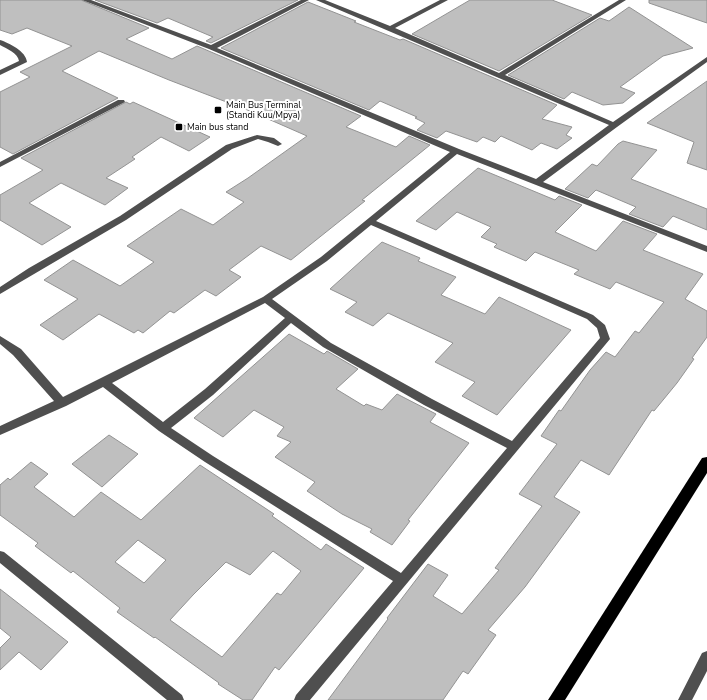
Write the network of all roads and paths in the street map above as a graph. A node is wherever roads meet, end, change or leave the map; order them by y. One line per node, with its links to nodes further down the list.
1 (84, 0): 8 (street)
2 (306, 0): 8 (street)
3 (319, 0): 6 (street)
4 (445, 0): 6 (street)
5 (623, 0): 11 (street)
6 (391, 28): 11 (street)
7 (0, 42): 10 (street)
8 (211, 48): 15 (street)
9 (707, 58): 13 (street)
10 (0, 73)
11 (499, 76): 13 (street)
12 (121, 102): 16 (street)
13 (614, 125): 17 (street)
14 (278, 144): 20 (street)
15 (456, 151): 17 (street); 18 (street)
16 (0, 165)
17 (537, 184): 19 (street)
18 (370, 221): 21 (street); 28 (street)
19 (707, 249)
20 (0, 291)
21 (266, 299): 22 (street); 24 (street)
22 (291, 318): 26 (street); 28 (street)
23 (0, 339): 25 (street)
24 (104, 382): 25 (street); 26 (street)
25 (62, 403): 27 (street)
26 (163, 428): 31 (street)
27 (0, 431)
28 (514, 447): 31 (street)
29 (707, 462): 35 (highway)
30 (0, 556): 33 (street)
31 (402, 580): 34 (street)
32 (707, 657): 36 (street)
33 (177, 700)
34 (301, 700)
35 (556, 700)
36 (685, 700)

